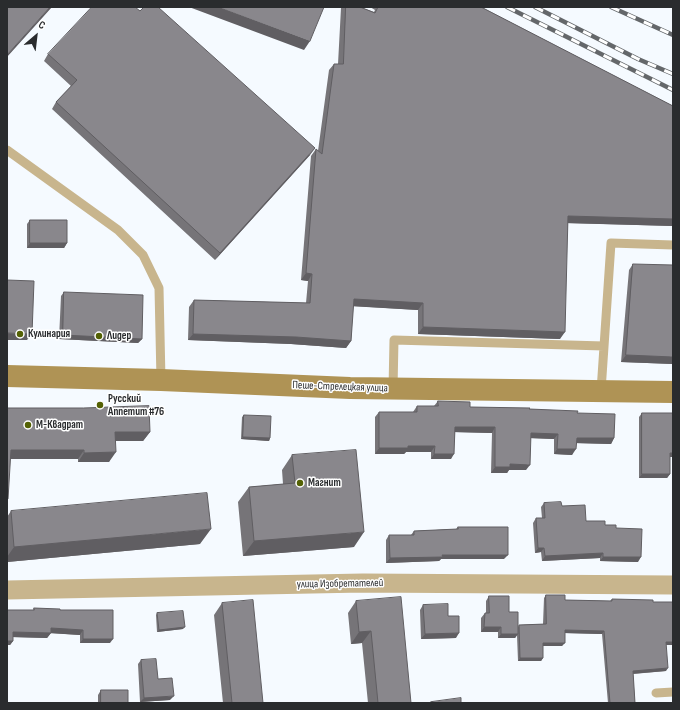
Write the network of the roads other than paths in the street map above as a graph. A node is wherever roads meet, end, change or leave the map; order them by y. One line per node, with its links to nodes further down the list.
1 (7, 150): 5 (lane)
2 (673, 244): 3 (lane)
3 (604, 346): 6 (lane); 7 (lane)
4 (7, 376): 5 (street, Пеше-Стрелецкая улица)
5 (161, 380): 6 (street, Пеше-Стрелецкая улица)
6 (393, 389): 7 (street, Пеше-Стрелецкая улица)
7 (601, 392): 8 (street, Пеше-Стрелецкая улица)
8 (673, 392)
9 (673, 585): 10 (street, улица Изобретателей)
10 (7, 590)
11 (673, 692): 12 (lane)
12 (656, 693)

